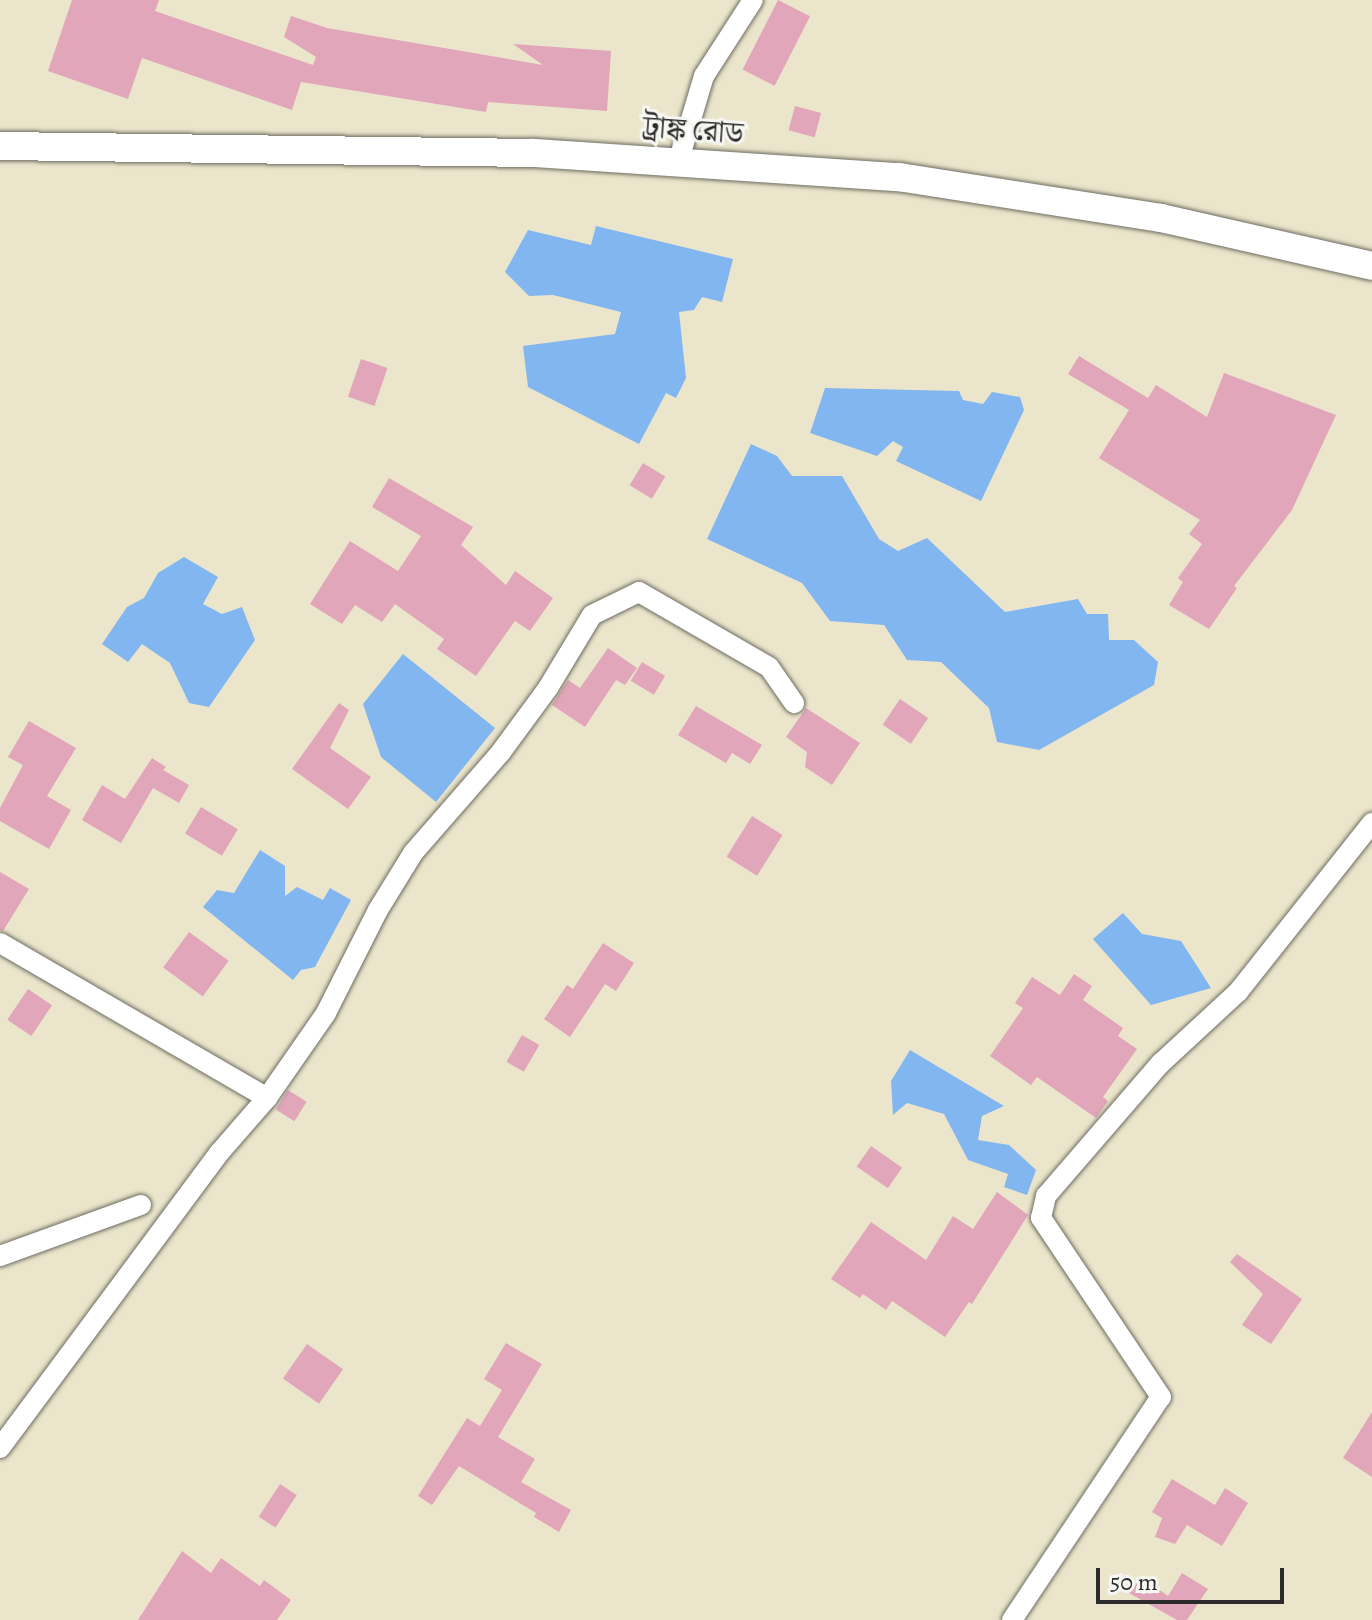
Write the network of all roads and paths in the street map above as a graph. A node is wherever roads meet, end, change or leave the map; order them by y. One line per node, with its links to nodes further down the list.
1 (753, 0): 3 (street)
2 (0, 146): 3 (main road, ট্রাঙ্ক রোড)
3 (678, 163): 4 (main road, ট্রাঙ্ক রোড)
4 (1372, 266)
5 (794, 703): 8 (street)
6 (1372, 823): 12 (street)
7 (0, 943): 8 (street)
8 (267, 1098): 11 (street)
9 (141, 1205): 10 (street)
10 (0, 1256)
11 (0, 1448)
12 (1012, 1620)

